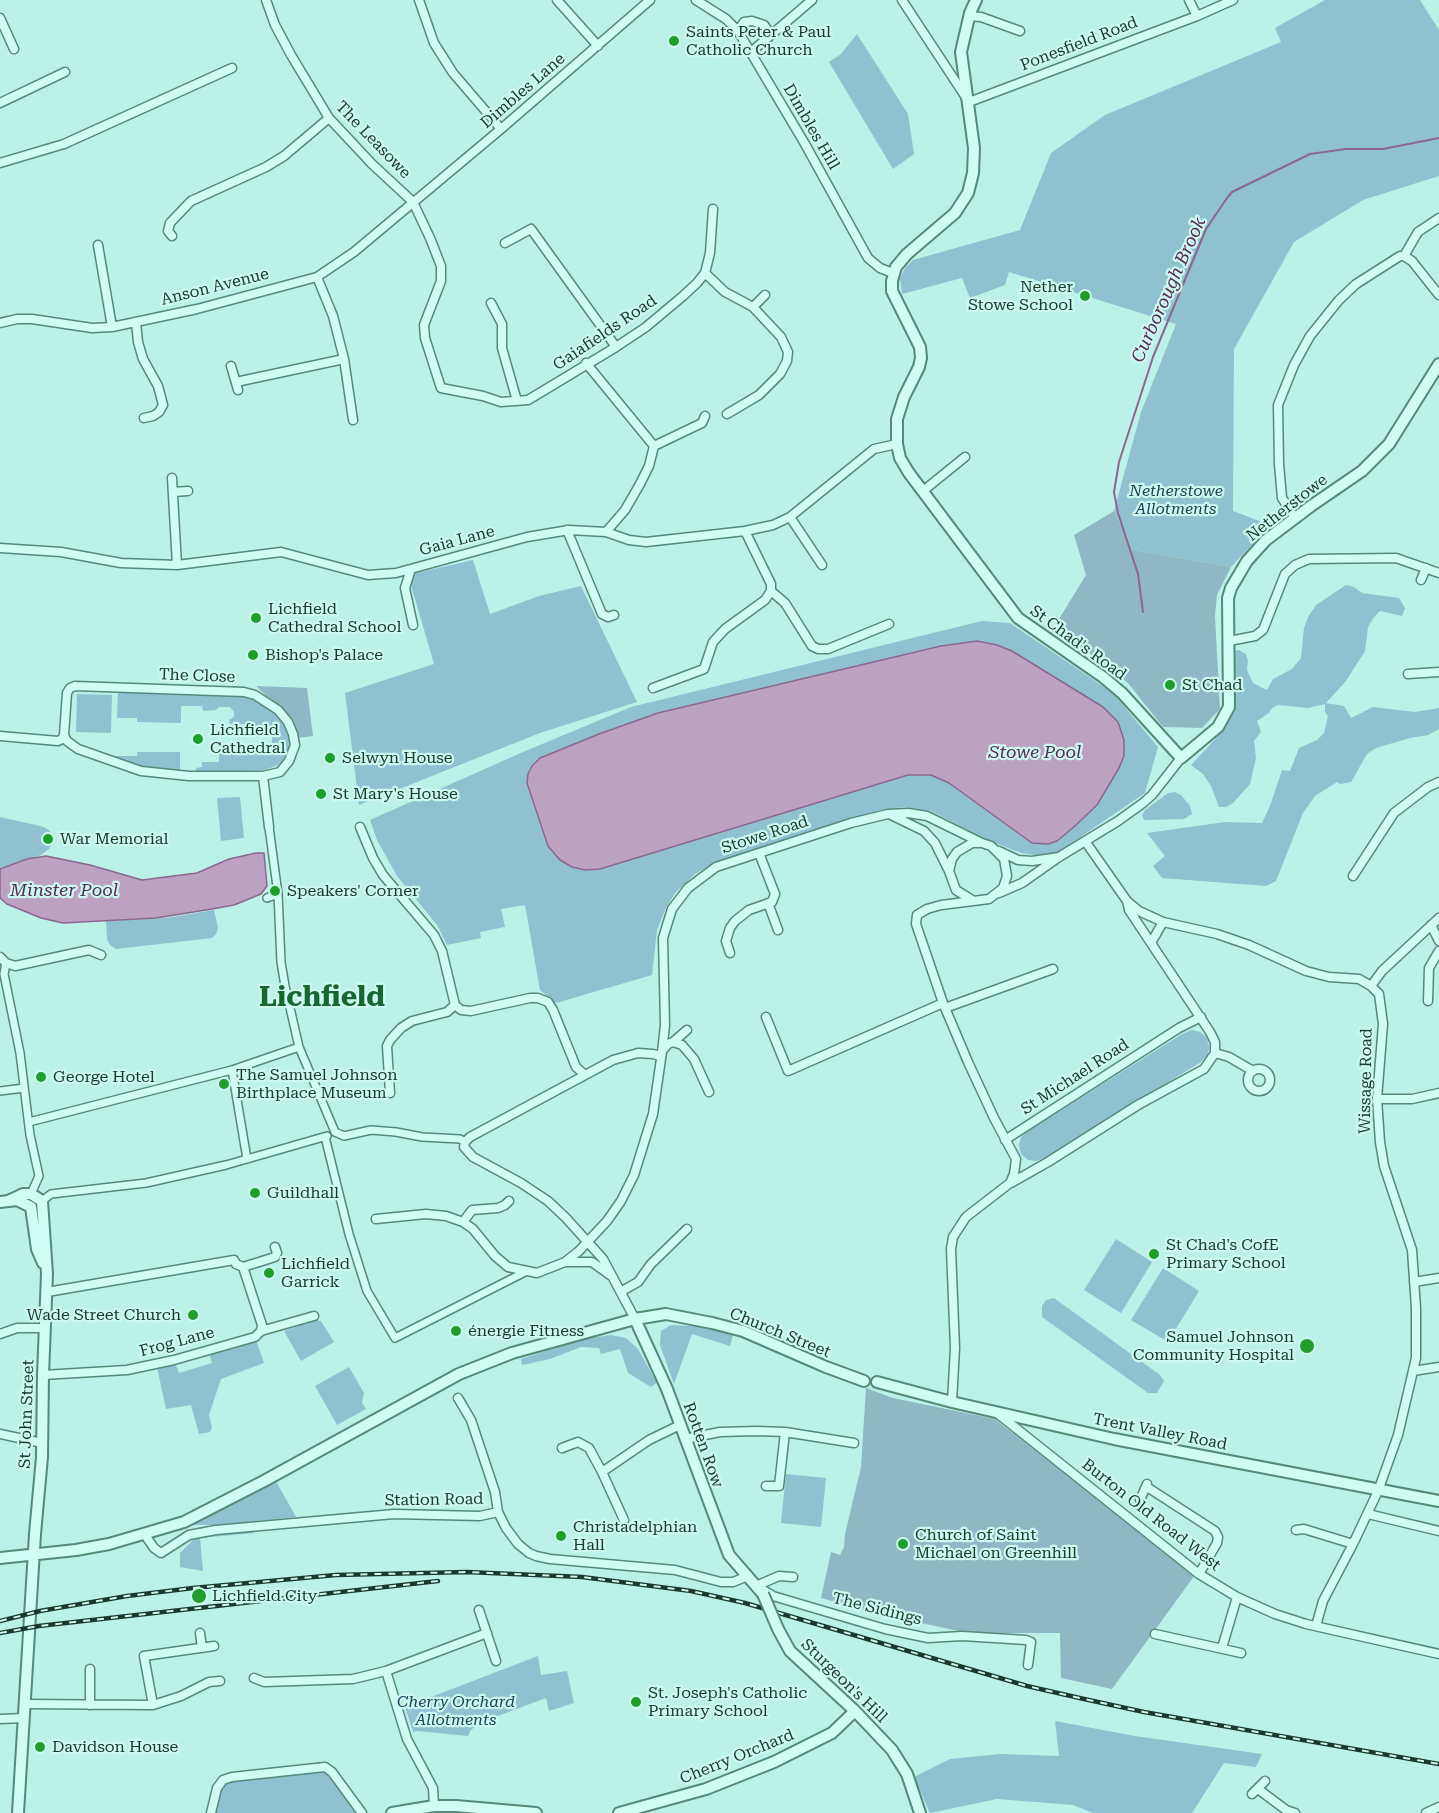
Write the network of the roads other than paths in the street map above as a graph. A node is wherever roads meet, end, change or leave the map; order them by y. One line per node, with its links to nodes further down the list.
1 (266, 0): 24 (street, The Leasowe)
2 (419, 0): 25 (street)
3 (557, 0): 17 (street)
4 (650, 0): 17 (street, Dimbles Lane)
5 (696, 0): 14 (street, Dimbles Hill)
6 (812, 0): 16 (street)
7 (902, 0): 22 (street)
8 (976, 0): 11 (street)
9 (1189, 0): 12 (street)
10 (1233, 0): 12 (street, Ponesfield Road)
11 (969, 16): 15 (street); 22 (street)
12 (1197, 16): 22 (street, Ponesfield Road)
13 (0, 18): 18 (street)
14 (738, 31): 16 (street); 19 (street, Dimbles Hill)
15 (1020, 31)
16 (771, 35): 19 (street)
17 (598, 46): 25 (street, Dimbles Lane)
18 (14, 49)
19 (751, 52): 35 (street, Dimbles Hill)
20 (232, 68): 26 (street)
21 (65, 72): 23 (street)
22 (969, 102): 35 (street)
23 (0, 103)
24 (329, 118): 27 (street, The Leasowe); 30 (street)
25 (501, 129): 27 (street, Dimbles Lane)
26 (0, 163)
27 (413, 202): 36 (street, Anson Avenue); 49 (street, Gaiafields Road)
28 (713, 209): 34 (street)
29 (1439, 218): 33 (street)
30 (172, 236)
31 (505, 243): 44 (street)
32 (98, 245): 43 (street)
33 (1404, 256): 38 (street); 62 (street)
34 (705, 273): 40 (street); 44 (street, Gaiafields Road)
35 (893, 273): 54 (street)
36 (317, 277): 41 (street, Anson Avenue); 45 (street)
37 (765, 294): 40 (street)
38 (1439, 295)
39 (490, 302): 49 (street)
40 (753, 307): 50 (street)
41 (136, 322): 43 (street, Anson Avenue); 51 (street)
42 (0, 323): 43 (street, Anson Avenue)
43 (112, 327)
44 (616, 346): 46 (street, Gaiafields Road)
45 (344, 359): 48 (street); 52 (street)
46 (586, 363): 49 (street, Gaiafields Road); 55 (street)
47 (1439, 364): 62 (street, Netherstowe)
48 (231, 366)
49 (517, 401)
50 (727, 414)
51 (144, 418)
52 (353, 420)
53 (704, 421): 55 (street)
54 (897, 444): 59 (street, St Chad's Road); 61 (street, Gaia Lane)
55 (654, 446): 65 (street)
56 (965, 457): 59 (street)
57 (172, 478): 60 (street)
58 (188, 491): 60 (street)
59 (923, 491): 83 (street, St Chad's Road)
60 (173, 492): 67 (street)
61 (790, 517): 64 (street, Gaia Lane); 68 (street)
62 (1295, 518): 77 (street, Netherstowe)
63 (567, 530): 65 (street, Gaia Lane); 70 (street, Gaia Lane); 74 (street)
64 (745, 531): 65 (street, Gaia Lane); 73 (street)
65 (606, 532)
66 (0, 548): 67 (street, Gaia Lane)
67 (177, 565): 70 (street, Gaia Lane)
68 (822, 565)
69 (1426, 568): 71 (street); 72 (street); 77 (street)
70 (411, 569): 75 (street)
71 (1439, 573)
72 (1421, 580)
73 (771, 591): 76 (street); 80 (street)
74 (614, 615)
75 (413, 624)
76 (889, 624)
77 (1229, 641): 83 (street, Netherstowe)
78 (1439, 672): 79 (street)
79 (1408, 674)
80 (653, 688)
81 (64, 735): 82 (street); 84 (street, The Close); 84 (street, The Close)
82 (0, 736)
83 (1181, 758): 89 (street)
84 (263, 776): 87 (street)
85 (1439, 782): 95 (street)
86 (888, 814): 90 (street, Stowe Road); 92 (street, Stowe Road); 94 (street)
87 (269, 827): 97 (street)
88 (360, 827): 117 (street)
89 (1085, 841): 93 (street); 101 (street)
90 (982, 843): 91 (street); 94 (street)
91 (999, 851): 93 (street); 98 (street)
92 (759, 853): 102 (street); 125 (street, Stowe Road)
93 (1059, 856): 98 (street)
94 (949, 871): 96 (street)
95 (1353, 876)
96 (954, 886): 100 (street); 103 (street)
97 (278, 894): 99 (street); 123 (street)
98 (996, 895): 100 (street)
99 (267, 898)
100 (972, 900): 103 (street)
101 (1127, 901): 105 (street); 109 (street)
102 (768, 903): 107 (street); 111 (street)
103 (941, 905): 118 (street)
104 (1439, 918): 106 (street)
105 (1163, 922): 109 (street); 115 (street)
106 (1431, 925): 108 (street); 115 (street)
107 (778, 930)
108 (1439, 941)
109 (1151, 944): 120 (street)
110 (1439, 951): 116 (street)
111 (730, 953)
112 (101, 955): 113 (street)
113 (3, 960): 129 (street)
114 (1053, 969): 118 (street)
115 (1371, 986): 134 (street, Wissage Road)
116 (1428, 1001)
117 (455, 1005): 128 (street); 132 (street)
118 (944, 1006): 119 (street); 138 (street)
119 (766, 1017)
120 (1201, 1017): 124 (street); 138 (street, St Michael Road)
121 (687, 1030): 122 (street)
122 (673, 1042): 125 (street); 131 (street)
123 (299, 1047): 126 (street); 136 (street)
124 (1215, 1053): 127 (street); 141 (street)
125 (661, 1054): 128 (street); 149 (street, Stowe Road)
126 (232, 1070): 135 (street); 140 (street)
127 (1252, 1071)
128 (585, 1075): 139 (street)
129 (24, 1088): 130 (street); 135 (street)
130 (0, 1091)
131 (709, 1092)
132 (390, 1094)
133 (1439, 1094): 134 (street)
134 (1377, 1099): 157 (street, Wissage Road)
135 (29, 1122): 142 (street)
136 (335, 1132): 137 (street); 139 (street)
137 (326, 1137): 140 (street); 153 (street)
138 (1005, 1140): 141 (street)
139 (465, 1142): 149 (street)
140 (247, 1159): 143 (street)
141 (1010, 1183): 171 (street)
142 (30, 1200): 143 (street); 145 (street); 154 (street, St John Street)
143 (42, 1201): 154 (street, St John Street)
144 (509, 1201): 147 (street)
145 (4, 1202)
146 (376, 1219): 147 (street)
147 (463, 1222): 153 (street)
148 (687, 1229): 158 (street)
149 (588, 1241): 151 (street, Stowe Road); 156 (street)
150 (275, 1247): 152 (street)
151 (565, 1262): 153 (street); 156 (street)
152 (243, 1267): 159 (street); 163 (street)
153 (525, 1272)
154 (48, 1274): 159 (street, St John Street)
155 (1439, 1278): 157 (street)
156 (615, 1279): 158 (street)
157 (1414, 1282): 166 (street, Wissage Road)
158 (621, 1291): 161 (street)
159 (47, 1292): 162 (street, St John Street)
160 (314, 1316): 163 (street, Frog Lane)
161 (635, 1319): 168 (street, Church Street); 173 (street, Rotten Row); 190 (street, Church Street)
162 (44, 1328): 164 (street); 167 (street, St John Street)
163 (261, 1331): 167 (street, Frog Lane)
164 (0, 1334)
165 (1439, 1367): 166 (street)
166 (1413, 1371): 182 (street, Wissage Road)
167 (43, 1375): 177 (street, St John Street)
168 (864, 1381): 169 (street, Church Street)
169 (877, 1382): 171 (street, Trent Valley Road)
170 (458, 1398): 185 (street)
171 (952, 1402): 172 (street, Trent Valley Road)
172 (997, 1413): 182 (street, Trent Valley Road); 194 (street, Burton Old Road West)
173 (680, 1425): 176 (street, Rotten Row); 180 (street)
174 (784, 1432): 176 (street); 178 (street); 181 (street)
175 (0, 1434): 177 (street)
176 (685, 1439): 195 (street, Rotten Row)
177 (42, 1443): 192 (street, St John Street)
178 (854, 1443)
179 (562, 1448): 180 (street)
180 (602, 1472): 188 (street)
181 (766, 1486)
182 (1378, 1491): 184 (street, Trent Valley Road); 186 (street, Wissage Road)
183 (1140, 1500): 194 (street)
184 (1439, 1502)
185 (498, 1512): 190 (street, Station Road); 195 (street, Station Road)
186 (1368, 1514): 189 (street); 191 (street, Wissage Road)
187 (1305, 1519): 191 (street)
188 (624, 1520)
189 (1439, 1531)
190 (145, 1535): 192 (street, Church Street)
191 (1353, 1544): 200 (street, Wissage Road)
192 (35, 1554): 193 (street, Church Street); 215 (street, St John Street)
193 (0, 1558)
194 (1198, 1574): 198 (street, Burton Old Road West)
195 (748, 1576): 197 (street, Sturgeon's Hill)
196 (793, 1577): 197 (street)
197 (759, 1590): 210 (street, The Sidings); 218 (street, Sturgeon's Hill, bridge)
198 (1237, 1597): 200 (street, Burton Old Road West); 206 (street)
199 (479, 1610): 202 (street)
200 (1316, 1626): 208 (street, Burton Old Road West)
201 (200, 1633): 205 (street)
202 (487, 1633): 209 (street); 212 (street)
203 (1155, 1634): 206 (street)
204 (214, 1646): 205 (street)
205 (202, 1648): 217 (street)
206 (1222, 1648): 207 (street)
207 (1241, 1653)
208 (1439, 1654)
209 (496, 1660)
210 (1028, 1665)
211 (90, 1669): 216 (street)
212 (386, 1671): 213 (street); 222 (street)
213 (254, 1678)
214 (220, 1681): 217 (street)
215 (24, 1704): 216 (street); 219 (street, St John Street)
216 (90, 1705): 217 (street)
217 (153, 1705)
218 (855, 1711): 224 (street, Cherry Orchard); 231 (street, Sturgeon's Hill)
219 (24, 1718): 220 (street); 225 (street, St John Street)
220 (0, 1719)
221 (1265, 1781): 232 (street)
222 (434, 1806): 228 (street); 229 (street)
223 (1439, 1807): 233 (street)
224 (648, 1809): 230 (street, Cherry Orchard)
225 (18, 1813)
226 (211, 1813): 227 (street)
227 (362, 1813)
228 (392, 1813)
229 (536, 1813)
230 (619, 1813)
231 (920, 1813)
232 (1295, 1813)
233 (1426, 1813)

